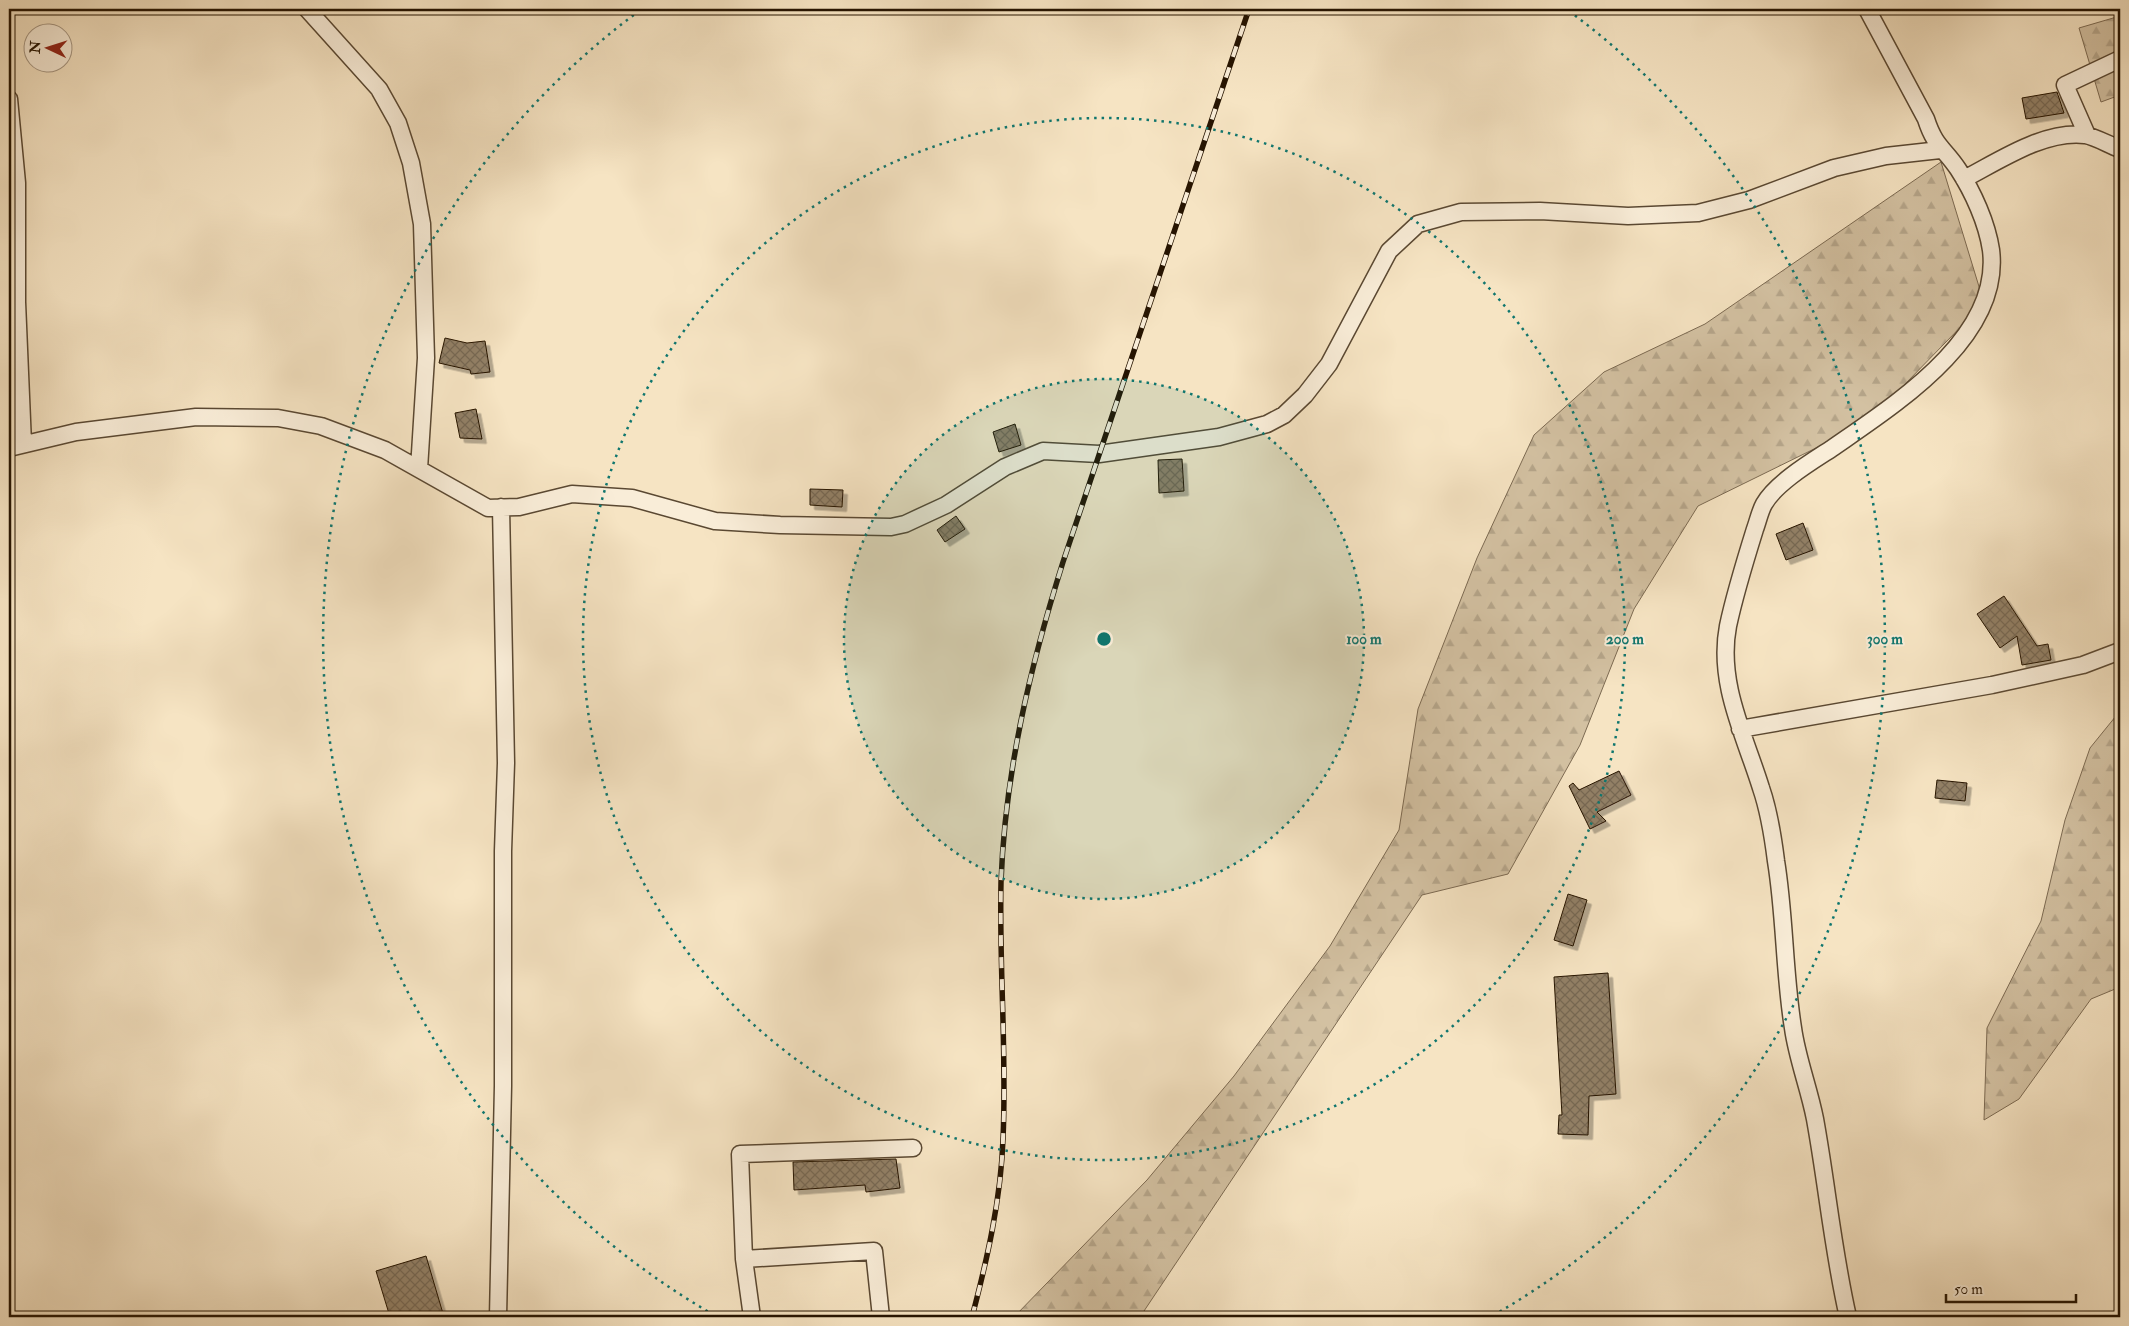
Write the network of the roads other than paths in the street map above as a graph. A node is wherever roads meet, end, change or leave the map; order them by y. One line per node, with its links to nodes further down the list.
1 (307, 9): 10 (street)
2 (1867, 9): 7 (street)
3 (2120, 59): 5 (street)
4 (9, 99): 9 (street)
5 (2087, 136): 6 (street); 8 (street)
6 (2120, 149)
7 (1940, 150): 8 (street); 11 (street)
8 (1964, 179): 13 (street)
9 (16, 446): 10 (street)
10 (419, 469): 11 (street)
11 (501, 507): 16 (street)
12 (2120, 651): 13 (street)
13 (1740, 729): 19 (street)
14 (912, 1148): 15 (street)
15 (744, 1259): 17 (street); 18 (street)
16 (498, 1317)
17 (752, 1317)
18 (881, 1317)
19 (1848, 1317)

